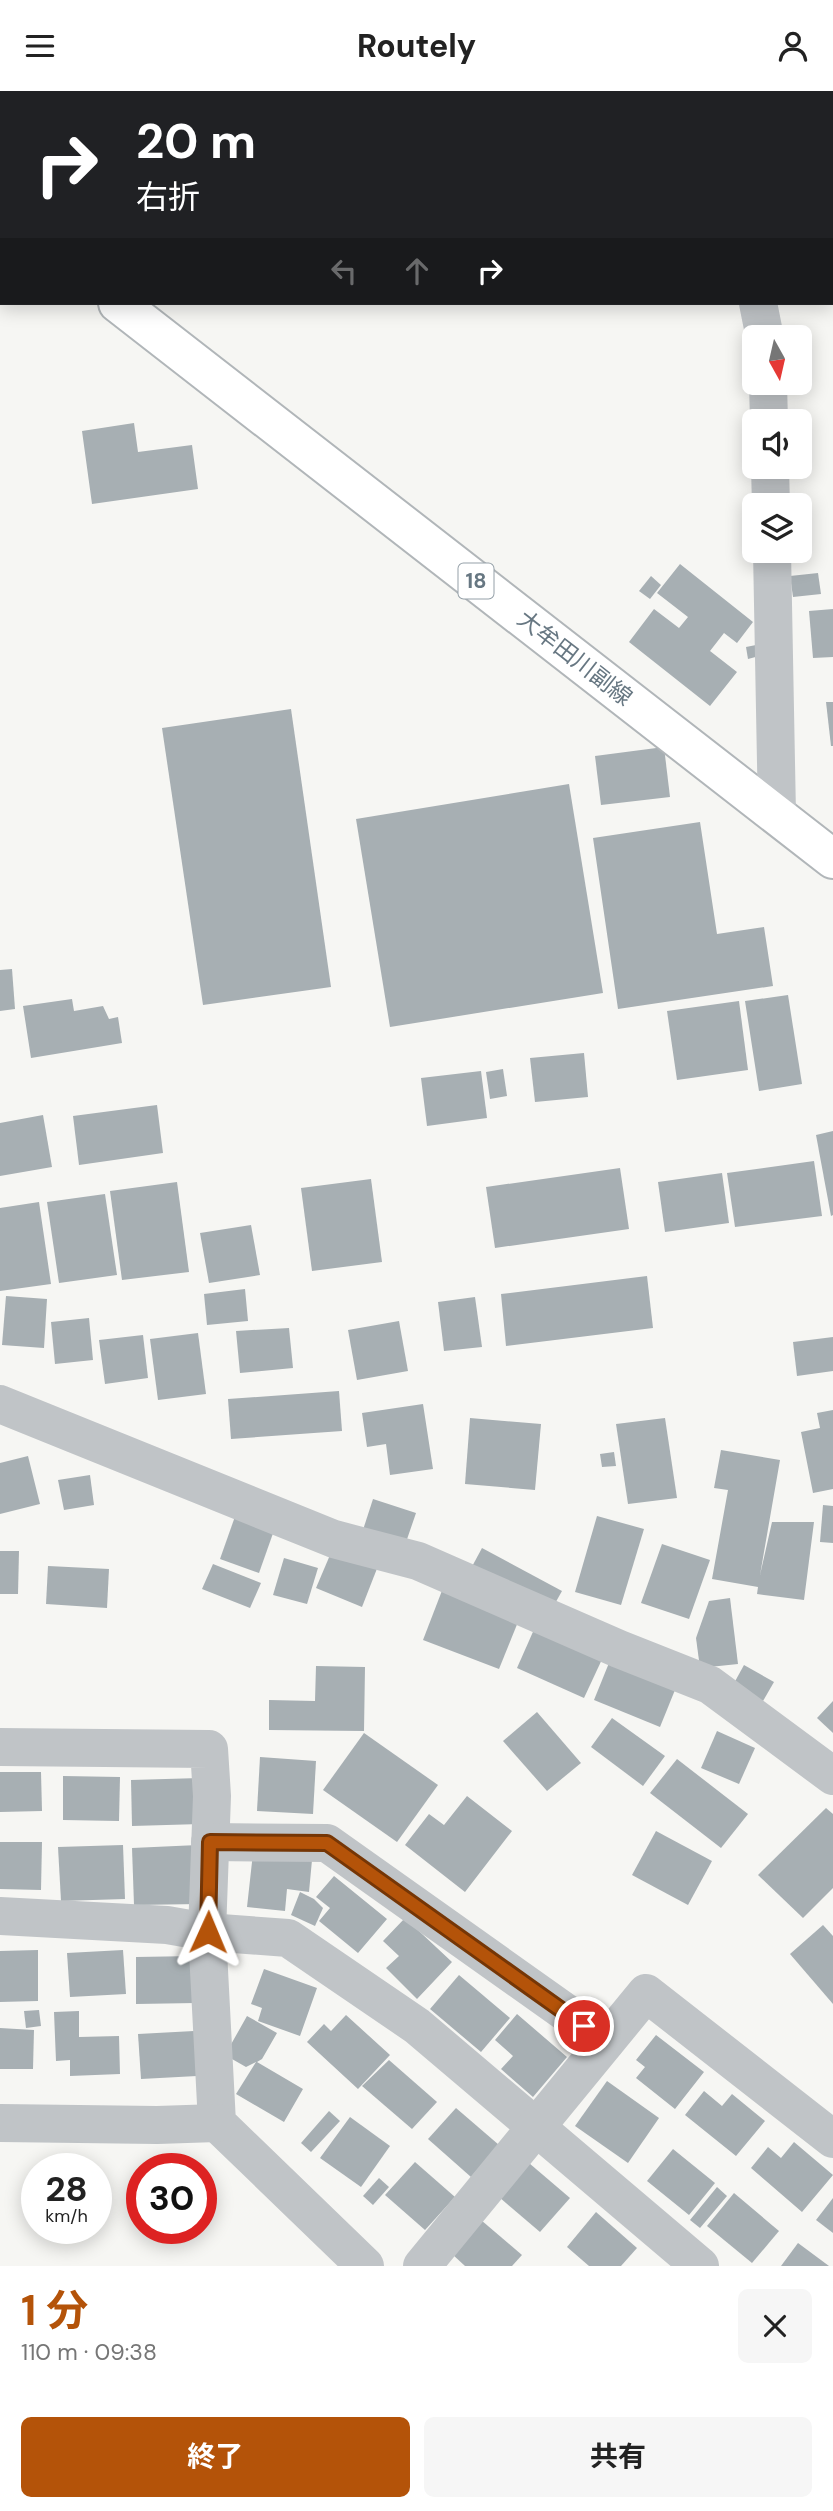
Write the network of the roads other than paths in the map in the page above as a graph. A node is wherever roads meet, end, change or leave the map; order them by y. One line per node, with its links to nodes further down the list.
1 (121, 305): 5 (main road, 大牟田川副線 / 18)
2 (758, 305): 3 (street)
3 (762, 325)
4 (772, 563): 5 (street)
5 (778, 815): 6 (main road, 大牟田川副線 / 18)
6 (833, 859)
7 (0, 1404): 9 (street)
8 (0, 1747): 10 (street)
9 (833, 1776)
10 (210, 1842): 12 (street); 13 (street)
11 (0, 1916): 12 (street)
12 (208, 1932): 15 (street); 16 (street)
13 (606, 2041): 16 (street); 17 (street)
14 (0, 2123): 15 (street)
15 (217, 2123): 18 (street)
16 (537, 2128): 19 (street); 20 (street)
17 (833, 2139)
18 (365, 2266)
19 (422, 2266)
20 (701, 2266)

